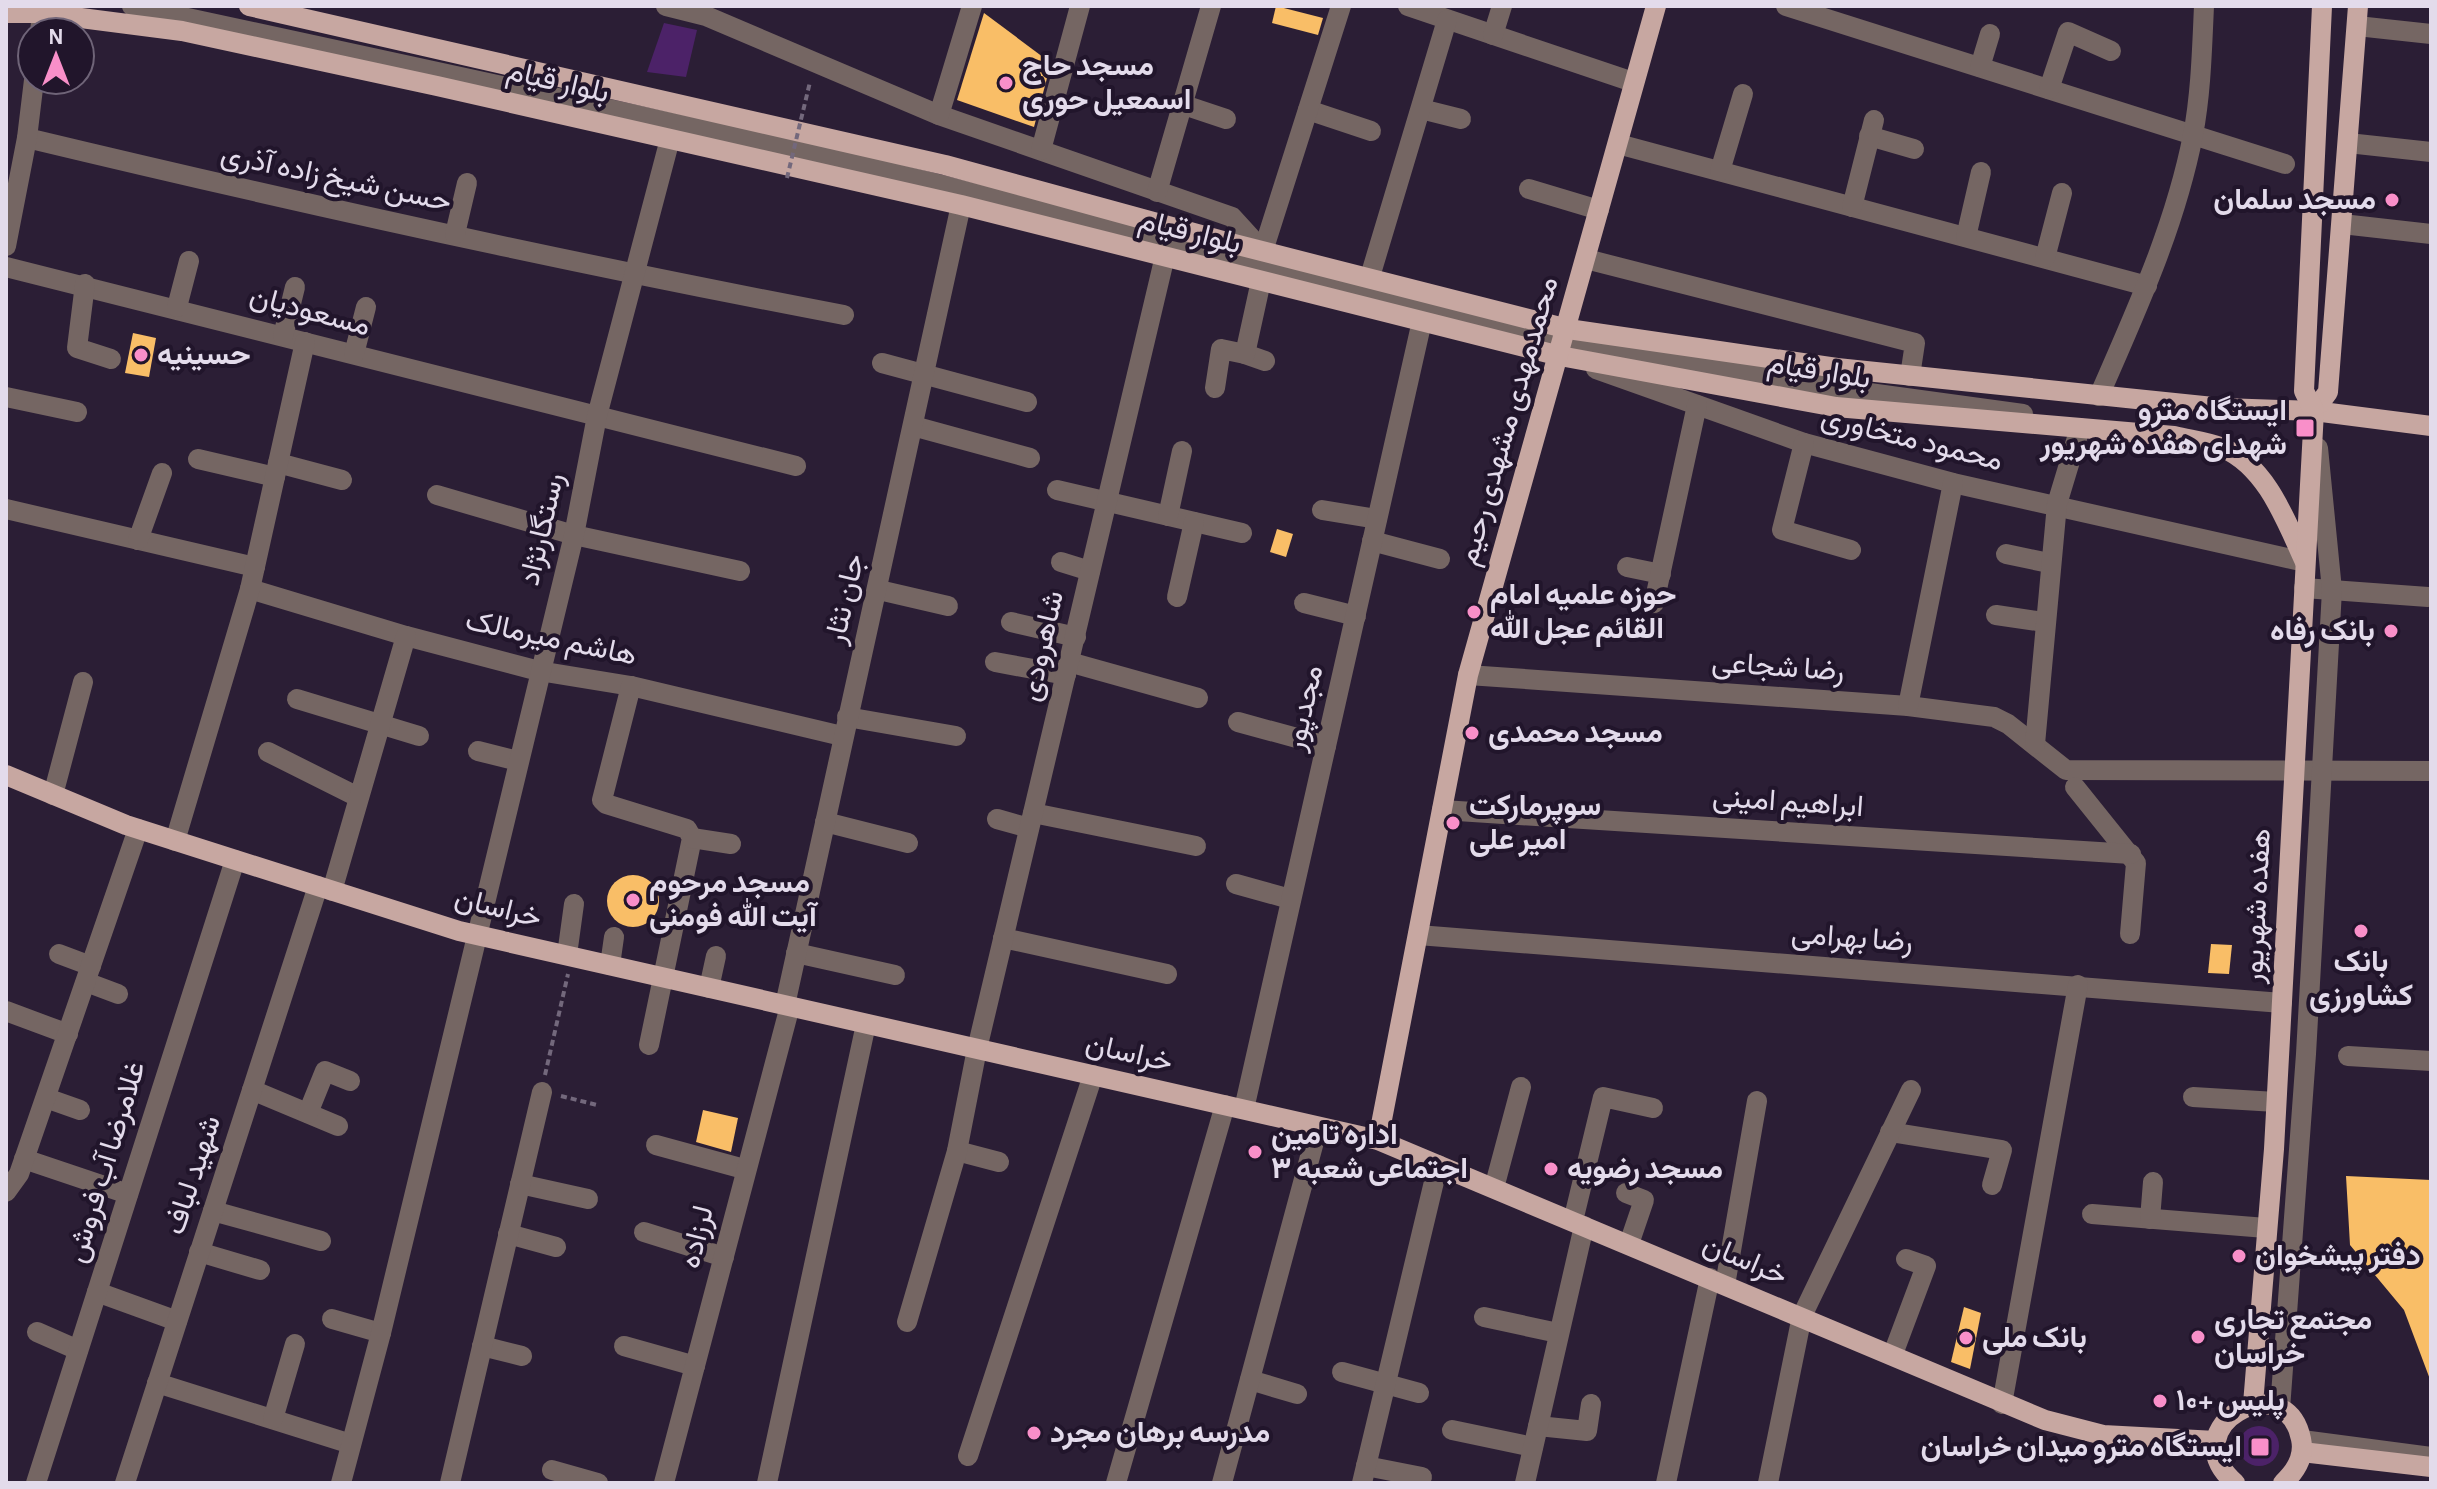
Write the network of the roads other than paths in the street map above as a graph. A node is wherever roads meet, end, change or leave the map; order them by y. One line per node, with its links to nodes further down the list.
1 (132, 6): 76 (street)
2 (249, 6): 58 (main road, بلوار قیام)
3 (666, 6): 14 (street)
4 (972, 6): 31 (street)
5 (1080, 6): 41 (street)
6 (1211, 6): 28 (street)
7 (1341, 6): 30 (street)
8 (1408, 6): 17 (street)
9 (1502, 6): 21 (street)
10 (1656, 6): 24 (main road, محمدمهدی مشهدی رحیم)
11 (1786, 6): 15 (street)
12 (2204, 6): 35 (street)
13 (2322, 6): 89 (main road, هفده شهریور)
14 (707, 11): 31 (street)
15 (1852, 16): 23 (street)
16 (2357, 16): 20 (street); 38 (main road, هفده شهریور)
17 (1447, 20): 21 (street); 29 (street)
18 (96, 26): 37 (main road, بلوار قیام)
19 (1990, 34): 23 (street)
20 (2431, 34)
21 (1493, 35): 24 (street)
22 (2111, 51): 25 (street)
23 (1980, 67): 25 (street)
24 (1633, 82): 39 (main road, محمدمهدی مشهدی رحیم)
25 (2049, 89): 35 (street)
26 (1743, 94): 44 (street)
27 (32, 96): 36 (street)
28 (1181, 104): 32 (street); 48 (street)
29 (1421, 109): 33 (street); 65 (street)
30 (1308, 110): 34 (street); 58 (street)
31 (939, 115): 41 (street)
32 (1226, 119)
33 (1461, 119)
34 (1371, 131)
35 (2193, 135): 43 (street); 68 (street)
36 (27, 138): 54 (street, حسن شیخ زاده آذری); 57 (street)
37 (670, 139): 50 (main road, بلوار قیام); 64 (street, رستگارنژاد)
38 (2348, 143): 42 (street); 53 (main road, هفده شهریور)
39 (1618, 144): 44 (street); 52 (main road, محمدمهدی مشهدی رحیم)
40 (1914, 149): 51 (street)
41 (1041, 150): 48 (street)
42 (2431, 152)
43 (2285, 164)
44 (1720, 171): 51 (street)
45 (1981, 172): 56 (street)
46 (467, 183): 54 (street)
47 (1529, 189): 52 (street)
48 (1157, 192): 58 (street)
49 (2062, 193): 60 (street)
50 (961, 205): 59 (main road, بلوار قیام); 82 (street, جان نثار)
51 (1852, 207): 56 (street)
52 (1599, 210): 61 (main road, محمدمهدی مشهدی رحیم)
53 (2342, 224): 55 (street); 89 (main road, هفده شهریور)
54 (455, 234): 64 (street, حسن شیخ زاده آذری)
55 (2431, 234)
56 (1966, 237): 60 (street)
57 (6, 246)
58 (1263, 251): 65 (main road, بلوار قیام)
59 (1165, 256): 66 (main road, بلوار قیام); 107 (street, شاهرودی)
60 (2045, 258): 68 (street)
61 (1586, 259): 76 (main road, محمدمهدی مشهدی رحیم); 83 (street)
62 (189, 261): 70 (street)
63 (6, 267): 67 (street, مسعودیان)
64 (632, 275): 72 (street, حسن شیخ زاده آذری); 91 (street, رستگارنژاد)
65 (1369, 280): 76 (main road, بلوار قیام)
66 (1261, 281): 73 (main road, بلوار قیام); 78 (street)
67 (85, 284): 70 (street, مسعودیان); 79 (street)
68 (2147, 286): 85 (street)
69 (295, 287): 74 (street)
70 (177, 307): 74 (street, مسعودیان)
71 (366, 307): 77 (street)
72 (844, 315)
73 (1422, 321): 76 (main road, بلوار قیام); 112 (street, مجدپور)
74 (283, 336): 75 (street, مسعودیان)
75 (305, 342): 77 (street, مسعودیان); 101 (street)
76 (1564, 342): 83 (main road, بلوار قیام); 88 (street, محمود متخاوری); 94 (main road, بلوار قیام); 95 (street); 147 (main road, محمدمهدی مشهدی رحیم)
77 (354, 354): 91 (street, مسعودیان)
78 (1245, 354): 80 (street); 84 (street)
79 (111, 359)
80 (1265, 361)
81 (882, 363): 82 (street)
82 (924, 373): 87 (street); 92 (street, جان نثار)
83 (1910, 376): 85 (main road, بلوار قیام)
84 (1215, 388)
85 (2099, 396): 89 (main road, بلوار قیام)
86 (6, 397): 90 (street)
87 (1027, 402)
88 (1697, 405): 96 (street, محمود متخاوری); 128 (street)
89 (2314, 411): 93 (main road, بلوار قیام); 122 (main road, هفده شهریور); 132 (street)
90 (77, 412)
91 (597, 416): 100 (street, مسعودیان); 115 (street, رستگارنژاد)
92 (913, 426): 98 (street); 131 (street, جان نثار)
93 (2431, 426)
94 (2080, 428): 95 (main road, بلوار قیام); 108 (street)
95 (2174, 436): 122 (main road, بلوار قیام)
96 (1804, 443): 104 (street, محمود متخاوری); 118 (street)
97 (1182, 451): 111 (street)
98 (1030, 458)
99 (198, 459): 101 (street)
100 (796, 466)
101 (277, 470): 103 (street); 124 (street)
102 (162, 473): 116 (street)
103 (342, 480)
104 (1953, 483): 108 (street, محمود متخاوری); 152 (street)
105 (1057, 490): 107 (street)
106 (437, 495): 115 (street)
107 (1107, 502): 111 (street); 127 (street, شاهرودی)
108 (2057, 504): 122 (street, محمود متخاوری); 123 (street)
109 (6, 509): 116 (street)
110 (1322, 510): 112 (street)
111 (1168, 516): 113 (street)
112 (1377, 519): 117 (street, مجدپور)
113 (1194, 522): 114 (street); 133 (street)
114 (1242, 533)
115 (574, 535): 126 (street); 146 (street, رستگارنژاد)
116 (138, 540): 124 (street)
117 (1372, 541): 120 (street); 139 (street, مجدپور)
118 (1851, 550)
119 (2006, 554): 123 (street)
120 (1440, 559)
121 (1061, 562): 127 (street)
122 (2305, 562): 129 (main road, هفده شهریور)
123 (2049, 563): 141 (street)
124 (255, 567): 130 (street)
125 (1627, 567): 128 (street)
126 (740, 571)
127 (1090, 571): 143 (street, شاهرودی)
128 (1661, 574): 136 (street)
129 (2304, 588): 132 (street); 163 (main road, هفده شهریور)
130 (250, 589): 142 (street, هاشم میرمالک); 176 (street)
131 (879, 590): 137 (street); 155 (street, جان نثار)
132 (2332, 590): 134 (street); 164 (street)
133 (1177, 597)
134 (2428, 597)
135 (1304, 603): 139 (street)
136 (1654, 603)
137 (948, 606)
138 (1996, 615): 141 (street)
139 (1356, 616): 159 (street, مجدپور)
140 (1011, 622): 143 (street)
141 (2044, 622): 158 (street)
142 (406, 636): 146 (street, هاشم میرمالک); 153 (street, شهید لباف)
143 (1076, 637): 145 (street, شاهرودی)
144 (995, 662): 145 (street)
145 (1067, 668): 150 (street); 172 (street, شاهرودی)
146 (539, 671): 149 (street, هاشم میرمالک); 162 (street, رستگارنژاد)
147 (1468, 675): 152 (street, رضا شجاعی); 170 (main road, محمدمهدی مشهدی رحیم)
148 (83, 682): 168 (street)
149 (631, 686): 155 (street, هاشم میرمالک); 175 (street)
150 (1198, 698)
151 (297, 699): 153 (street)
152 (1908, 706): 158 (street, رضا شجاعی)
153 (379, 722): 156 (street); 169 (street, شهید لباف)
154 (1238, 722): 159 (street)
155 (844, 726): 157 (street, هاشم میرمالک); 173 (street, جان نثار)
156 (419, 736)
157 (956, 736)
158 (2035, 744): 167 (street, رضا شجاعی)
159 (1326, 746): 184 (street, مجدپور)
160 (478, 751): 162 (street)
161 (268, 752): 169 (street)
162 (518, 761): 186 (street, رستگارنژاد)
163 (2295, 769): 164 (street); 167 (street); 203 (main road, هفده شهریور)
164 (2323, 769): 165 (street); 284 (street)
165 (2431, 771)
166 (6, 775): 168 (main road, خراسان)
167 (2071, 778): 180 (street, رضا شجاعی)
168 (53, 795): 174 (main road, خراسان)
169 (358, 797): 183 (street, شهید لباف)
170 (1442, 810): 180 (street, ابراهیم امینی); 188 (main road, محمدمهدی مشهدی رحیم)
171 (997, 819): 172 (street)
172 (1031, 820): 179 (street); 190 (street, شاهرودی)
173 (825, 822): 177 (street); 191 (street, جان نثار)
174 (138, 829): 176 (main road, خراسان); 196 (street)
175 (692, 838): 178 (street); 199 (street)
176 (175, 841): 181 (main road, خراسان)
177 (908, 843)
178 (731, 844)
179 (1196, 846)
180 (2131, 854): 187 (street)
181 (235, 860): 183 (main road, خراسان); 241 (street, غلامرضا آب فروش)
182 (1236, 884): 184 (street)
183 (325, 888): 186 (main road, خراسان); 215 (street, شهید لباف)
184 (1290, 899): 222 (street, مجدپور)
185 (574, 904): 193 (street)
186 (477, 934): 193 (main road, خراسان); 266 (street, رستگارنژاد)
187 (2130, 934)
188 (1418, 935): 200 (street, رضا بهرامی); 229 (main road, محمدمهدی مشهدی رحیم)
189 (614, 937): 195 (street)
190 (1003, 938): 197 (street); 209 (street, شاهرودی)
191 (796, 953): 198 (street); 204 (street, جان نثار)
192 (59, 954): 196 (street)
193 (570, 956): 195 (main road, خراسان)
194 (716, 956): 201 (street)
195 (610, 965): 199 (main road, خراسان)
196 (88, 974): 202 (street); 207 (street)
197 (1167, 974)
198 (895, 975)
199 (663, 978): 201 (main road, خراسان); 208 (street)
200 (2078, 985): 203 (street, رضا بهرامی); 282 (street)
201 (709, 988): 204 (main road, خراسان)
202 (118, 994)
203 (2282, 1003): 221 (main road, هفده شهریور)
204 (787, 1006): 206 (main road, خراسان); 235 (street, لرزاده)
205 (6, 1011): 207 (street)
206 (866, 1024): 209 (main road, خراسان); 304 (street)
207 (68, 1034): 219 (street)
208 (649, 1045)
209 (977, 1049): 212 (main road, خراسان); 231 (street, شاهرودی)
210 (2348, 1056): 211 (street)
211 (2431, 1061)
212 (1093, 1075): 222 (main road, خراسان); 292 (street)
213 (350, 1081): 225 (street)
214 (1521, 1087): 239 (street)
215 (252, 1090): 225 (street); 244 (street, شهید لباف)
216 (1911, 1090): 228 (street)
217 (542, 1092): 237 (street)
218 (2193, 1097): 221 (street)
219 (46, 1098): 224 (street); 234 (street)
220 (1757, 1101): 258 (street)
221 (2276, 1102): 248 (main road, هفده شهریور)
222 (1234, 1107): 227 (main road, خراسان); 305 (street, مجدپور)
223 (1653, 1108): 247 (street)
224 (80, 1110)
225 (308, 1113): 226 (street)
226 (338, 1126)
227 (1318, 1127): 229 (main road, خراسان); 276 (street)
228 (1890, 1132): 238 (street); 260 (street)
229 (1378, 1140): 233 (main road, خراسان)
230 (656, 1145): 235 (street)
231 (957, 1151): 232 (street); 264 (street, شاهرودی)
232 (999, 1162)
233 (1438, 1165): 239 (main road, خراسان); 278 (street)
234 (22, 1166): 240 (street); 241 (street)
235 (744, 1169): 255 (street, لرزاده)
236 (2153, 1182): 246 (street)
237 (520, 1184): 242 (street); 250 (street)
238 (1992, 1185)
239 (1494, 1188): 247 (main road, خراسان)
240 (6, 1192)
241 (128, 1194): 259 (street, غلامرضا آب فروش)
242 (588, 1199)
243 (1642, 1199): 252 (street)
244 (213, 1211): 251 (street); 254 (street, شهید لباف)
245 (2092, 1214): 246 (street)
246 (2150, 1219): 248 (street)
247 (1578, 1224): 252 (main road, خراسان); 267 (street)
248 (2266, 1228): 283 (main road, هفده شهریور)
249 (644, 1232): 255 (street)
250 (508, 1234): 253 (street); 269 (street)
251 (321, 1241)
252 (1629, 1244): 258 (main road, خراسان)
253 (556, 1247)
254 (199, 1252): 257 (street); 263 (street, شهید لباف)
255 (724, 1257): 274 (street, لرزاده)
256 (1906, 1259): 272 (street)
257 (260, 1270)
258 (1718, 1282): 260 (main road, خراسان); 308 (street)
259 (97, 1292): 263 (street); 271 (street, غلامرضا آب فروش)
260 (1802, 1316): 272 (main road, خراسان); 309 (street)
261 (1484, 1317): 267 (street)
262 (332, 1319): 266 (street)
263 (177, 1321): 277 (street, شهید لباف)
264 (907, 1322)
265 (37, 1332): 271 (street)
266 (381, 1333): 289 (street, رستگارنژاد)
267 (1558, 1333): 286 (street)
268 (295, 1344): 285 (street)
269 (482, 1346): 273 (street); 301 (street)
270 (624, 1346): 274 (street)
271 (78, 1350): 298 (street, غلامرضا آب فروش)
272 (1893, 1354): 282 (main road, خراسان)
273 (522, 1356)
274 (695, 1366): 303 (street, لرزاده)
275 (1342, 1372): 278 (street)
276 (1250, 1380): 280 (street); 306 (street)
277 (157, 1383): 285 (street); 299 (street, شهید لباف)
278 (1387, 1383): 279 (street); 296 (street)
279 (1419, 1393)
280 (1297, 1394)
281 (1591, 1404): 286 (street)
282 (2002, 1404): 288 (main road, خراسان)
283 (2253, 1404): 284 (main road); 288 (main road)
284 (2280, 1409): 290 (main road)
285 (273, 1419): 289 (street)
286 (1538, 1426): 291 (street)
287 (1452, 1430): 291 (street)
288 (2216, 1441): 310 (main road)
289 (351, 1444): 300 (street, رستگارنژاد)
290 (2302, 1446): 293 (street); 294 (main road); 311 (main road)
291 (1533, 1447): 307 (street)
292 (968, 1456)
293 (2431, 1457)
294 (2431, 1467)
295 (552, 1470): 302 (street)
296 (1364, 1475): 297 (street)
297 (1422, 1477)
298 (36, 1483)
299 (125, 1483)
300 (341, 1483)
301 (450, 1483)
302 (598, 1483)
303 (664, 1483)
304 (767, 1483)
305 (1116, 1483)
306 (1222, 1483)
307 (1525, 1483)
308 (1666, 1483)
309 (1768, 1483)
310 (2235, 1483)
311 (2283, 1483)

